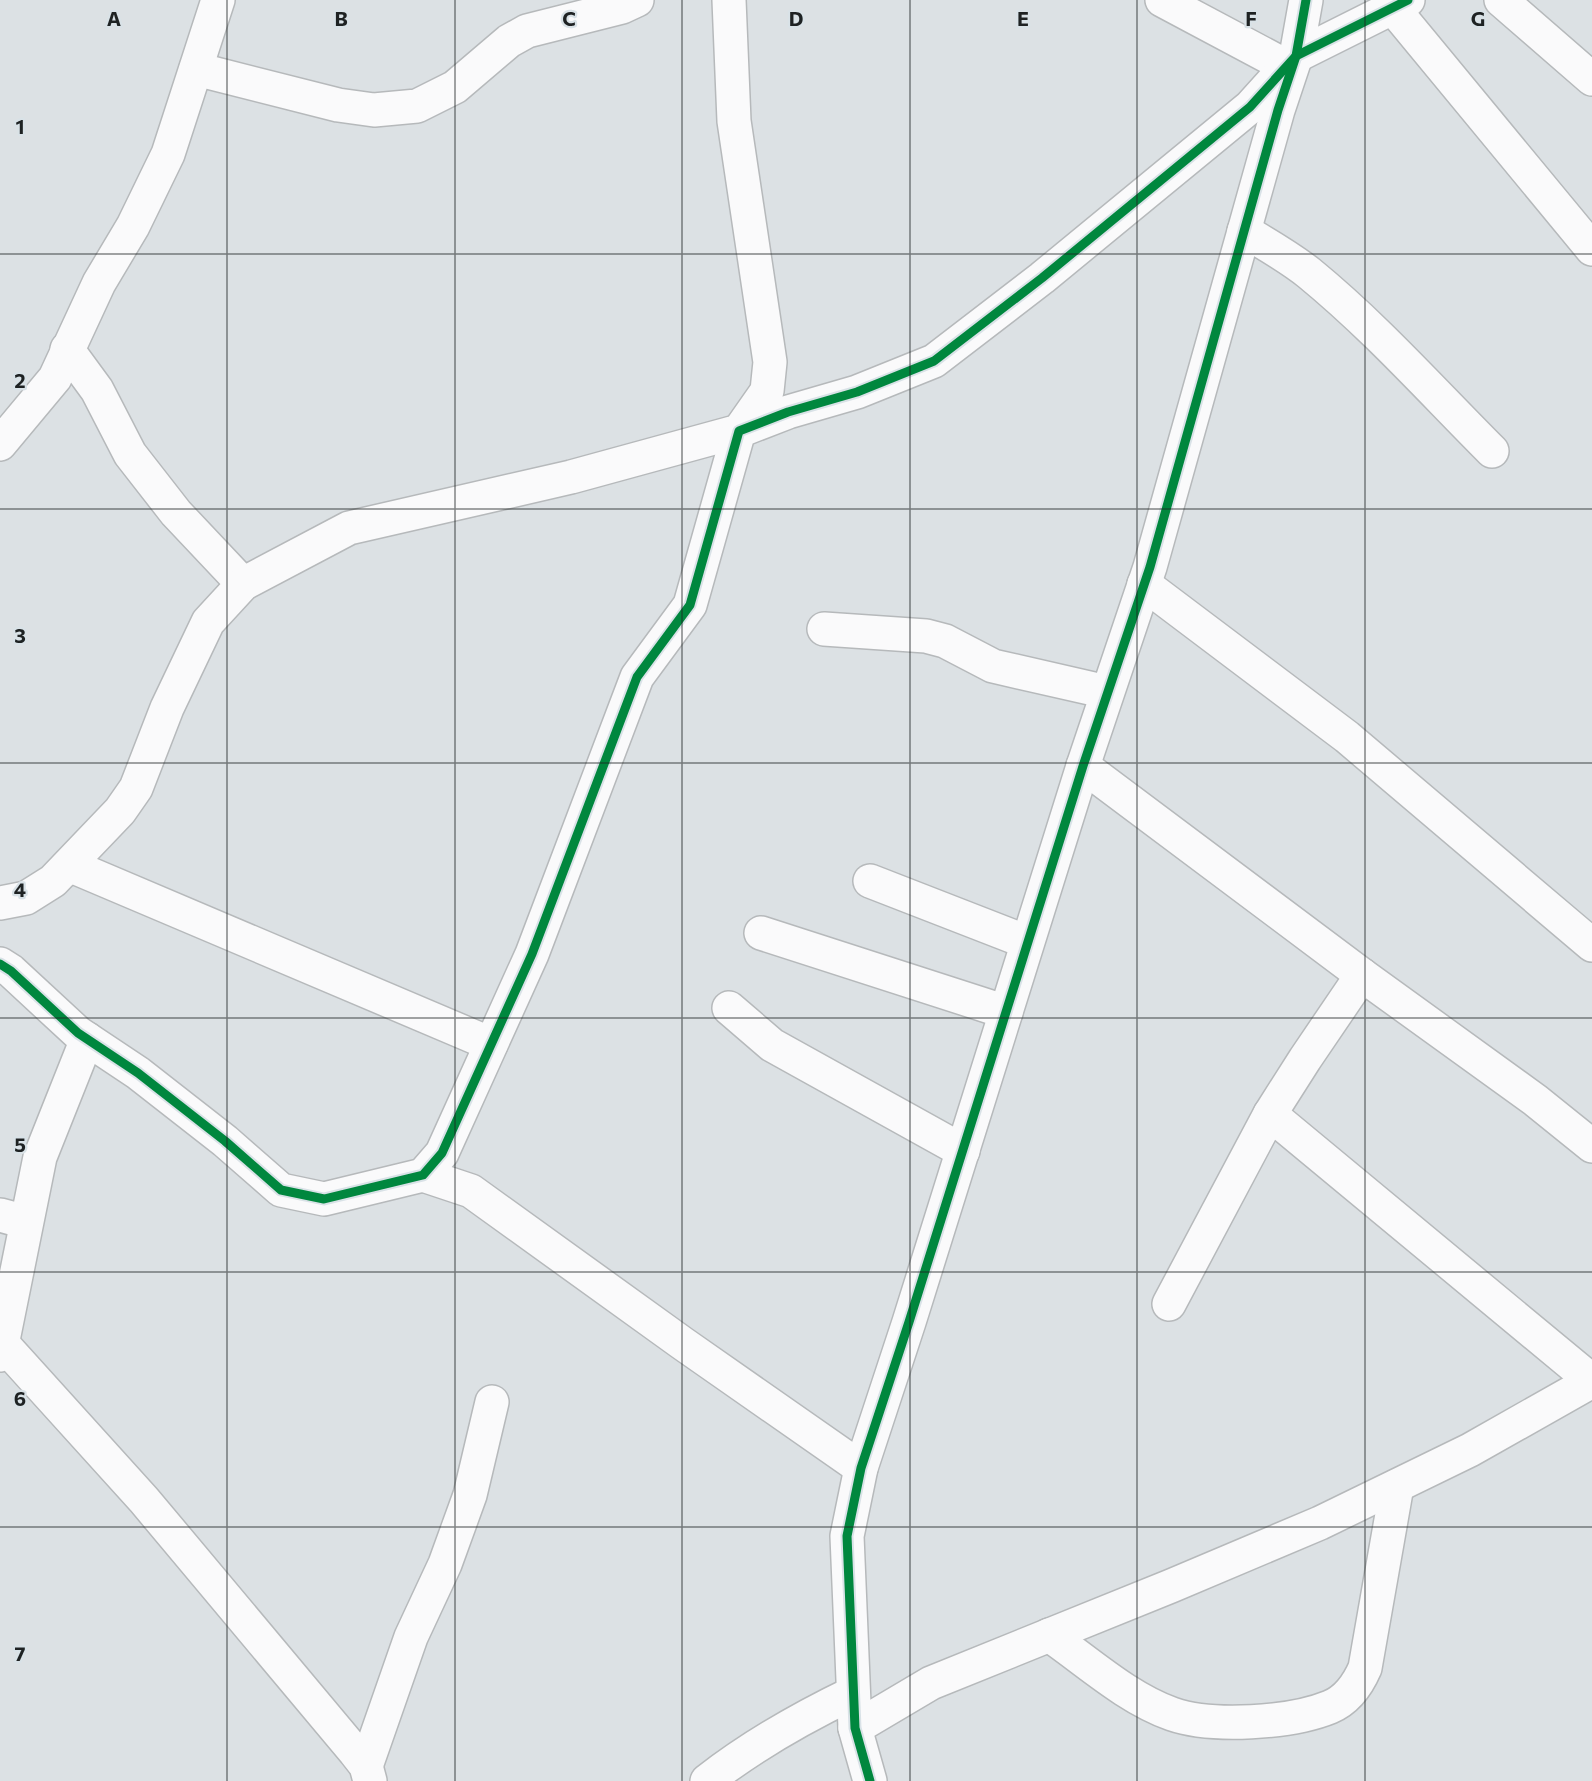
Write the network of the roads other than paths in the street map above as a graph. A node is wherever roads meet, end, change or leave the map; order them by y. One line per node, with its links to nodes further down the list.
1 (218, 0): 9 (street)
2 (637, 0): 9 (street)
3 (729, 0): 14 (street)
4 (1162, 0): 8 (street)
5 (1306, 0): 8 (street)
6 (1501, 0): 10 (street)
7 (1401, 4): 8 (street); 12 (street)
8 (1291, 61): 11 (street); 14 (street)
9 (196, 69): 13 (street)
10 (1592, 79)
11 (1244, 231): 16 (street); 18 (street)
12 (1592, 249)
13 (67, 349): 15 (street); 17 (street)
14 (739, 431): 17 (street); 33 (street)
15 (0, 444)
16 (1492, 452)
17 (243, 584): 22 (street)
18 (1144, 584): 20 (street); 27 (street)
19 (824, 629): 20 (street)
20 (1107, 692): 21 (street)
21 (1083, 766): 26 (street); 29 (street)
22 (69, 864): 24 (street); 33 (street)
23 (870, 881): 26 (street)
24 (0, 903)
25 (761, 933): 31 (street)
26 (1027, 942): 31 (street)
27 (1592, 945)
28 (0, 964): 32 (street)
29 (1362, 975): 34 (street); 35 (street)
30 (729, 1008): 36 (street)
31 (1006, 1012): 36 (street)
32 (87, 1039): 37 (street); 38 (street)
33 (491, 1044): 37 (street)
34 (1270, 1114): 39 (street); 41 (street)
35 (1592, 1146)
36 (963, 1151): 43 (street)
37 (423, 1175): 43 (street)
38 (13, 1218): 40 (street)
39 (1169, 1304)
40 (1, 1349): 48 (street)
41 (1592, 1381): 44 (street)
42 (492, 1402): 48 (street)
43 (861, 1468): 46 (street)
44 (1397, 1486): 45 (street); 45 (street)
45 (1050, 1635): 47 (street)
46 (853, 1693): 47 (street); 50 (street)
47 (855, 1728): 49 (street)
48 (368, 1773)
49 (874, 1779)
50 (707, 1781)

